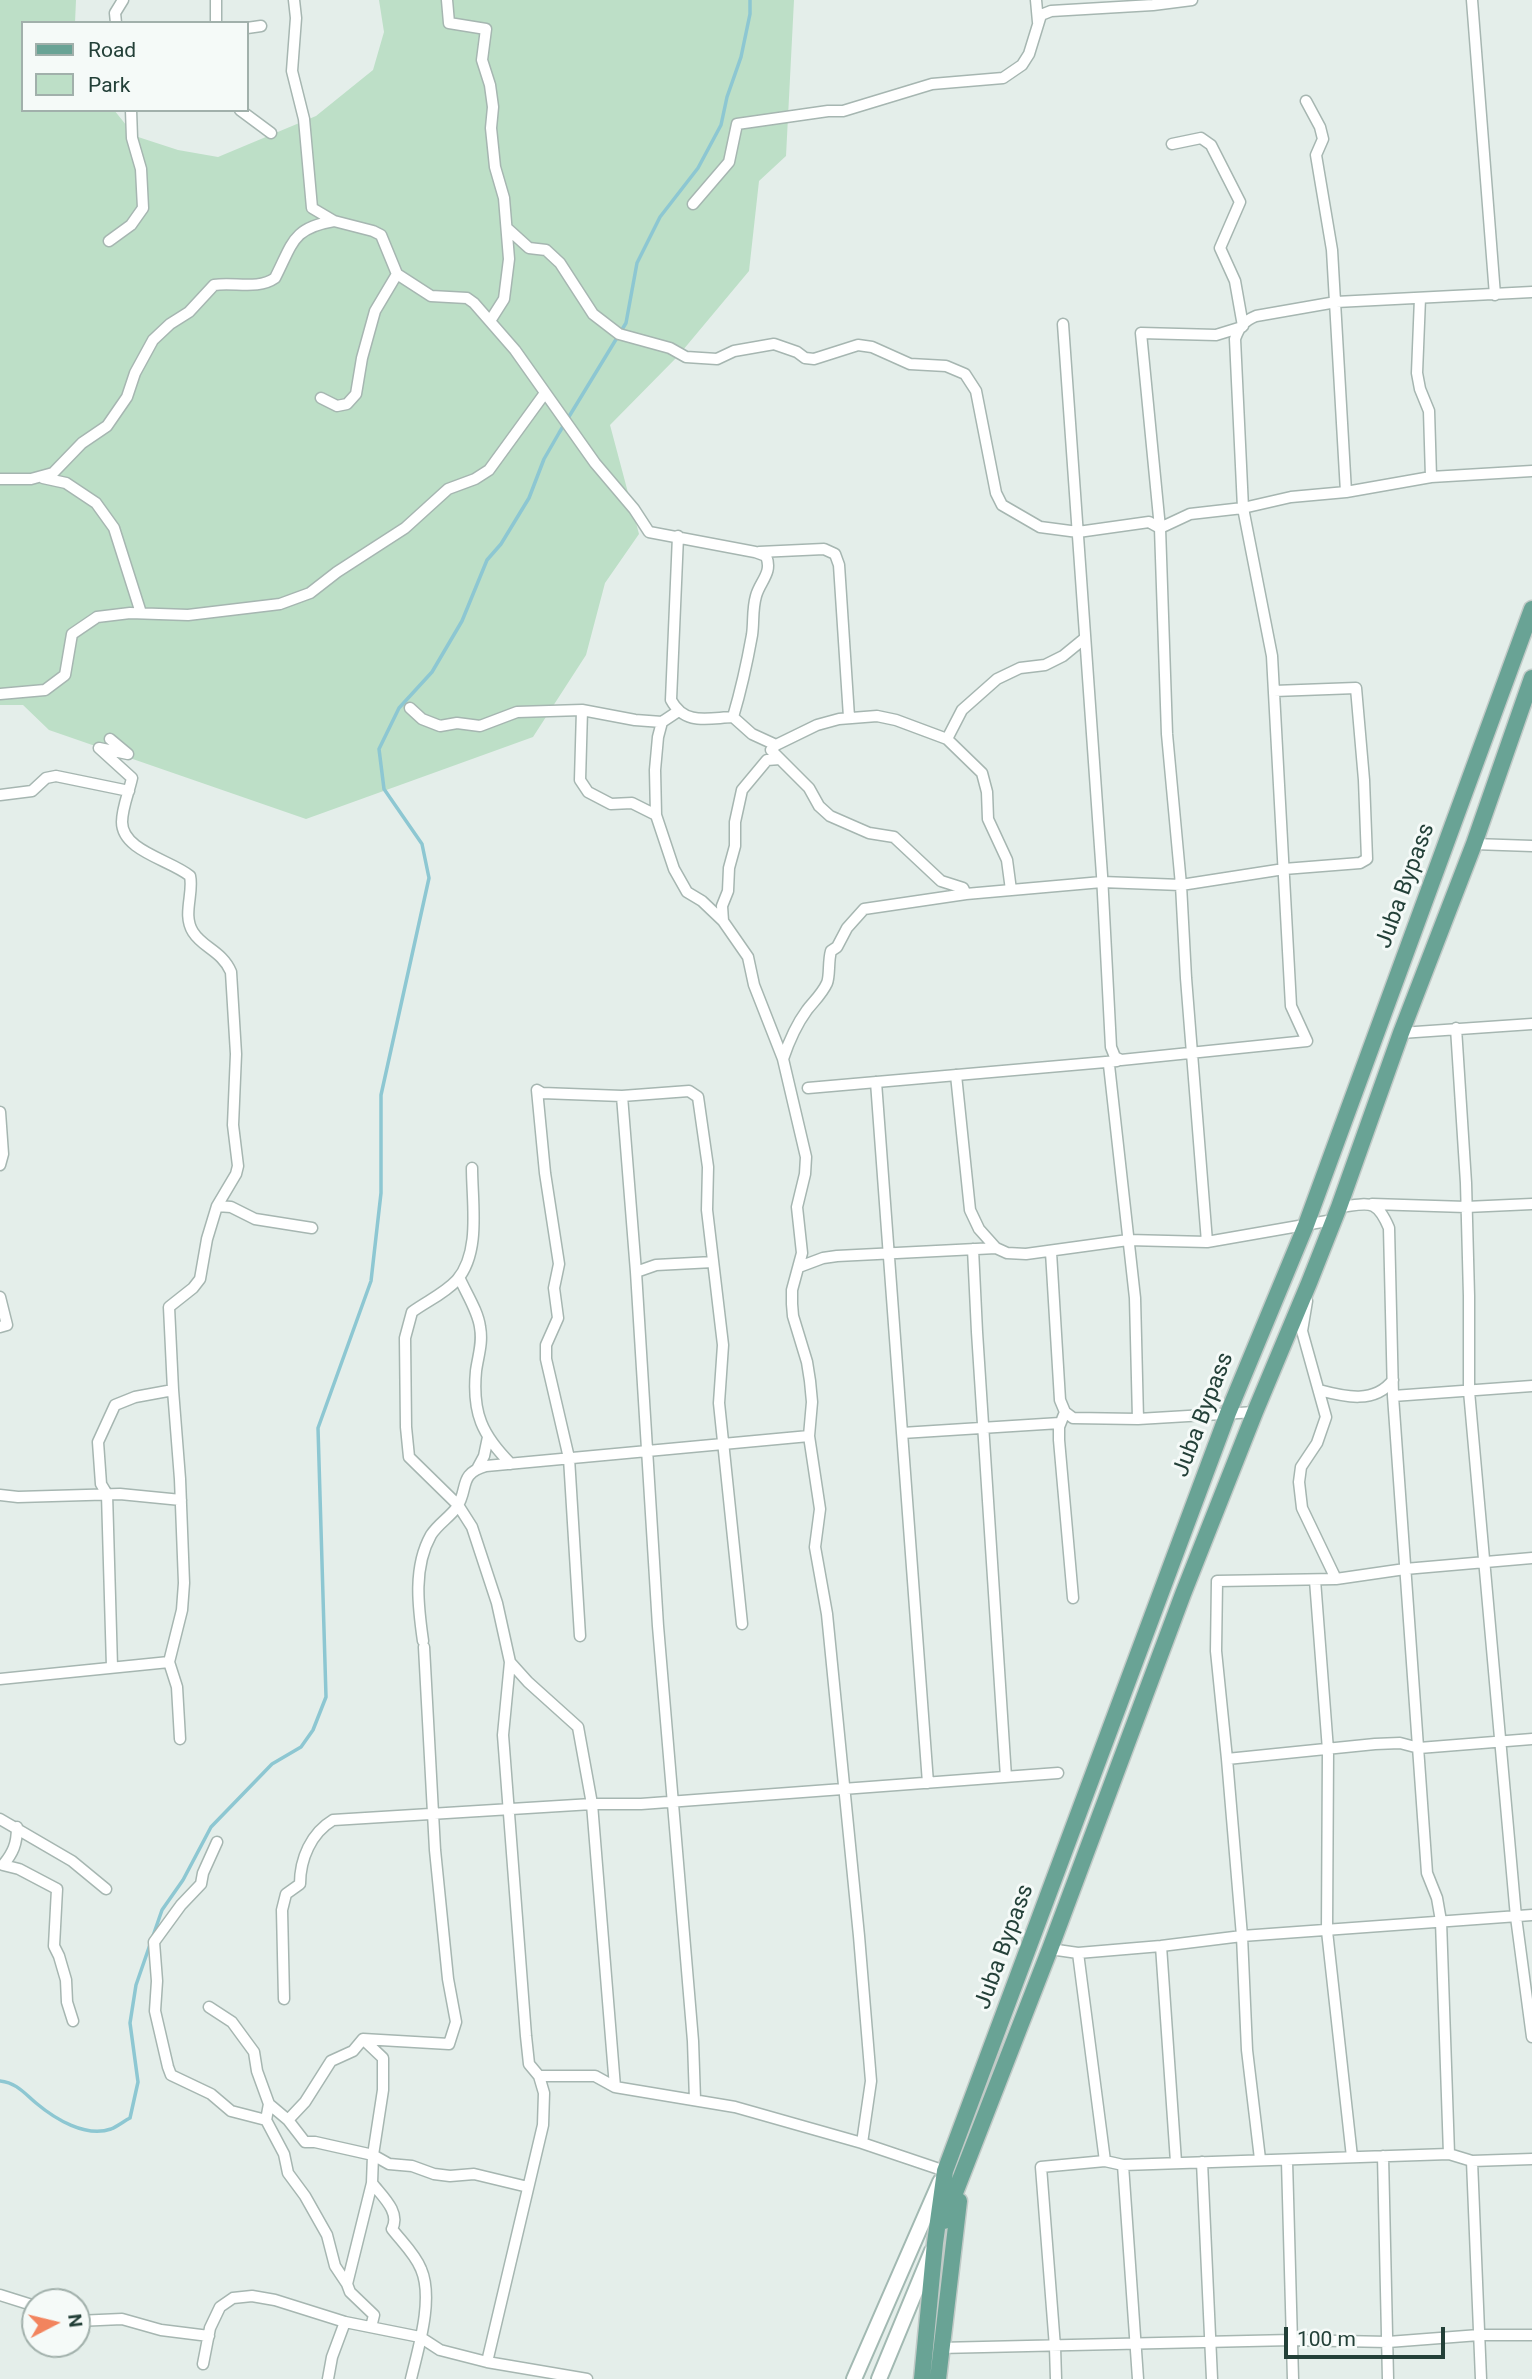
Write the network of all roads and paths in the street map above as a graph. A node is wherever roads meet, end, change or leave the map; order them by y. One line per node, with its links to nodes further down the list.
1 (123, 0): 9 (street)
2 (216, 0): 10 (street)
3 (294, 0): 20 (street)
4 (447, 0): 21 (street)
5 (1036, 0): 11 (street)
6 (1192, 0): 8 (street)
7 (1472, 0): 25 (street)
8 (1117, 3): 11 (street)
9 (116, 21)
10 (216, 21)
11 (1038, 22): 19 (street)
12 (261, 26): 13 (street)
13 (248, 28)
14 (1306, 101): 27 (street)
15 (131, 112): 22 (street)
16 (243, 112): 17 (street)
17 (271, 133)
18 (1172, 144): 31 (street)
19 (693, 204)
20 (334, 221): 23 (street); 35 (street)
21 (508, 229): 29 (street); 41 (street)
22 (110, 241)
23 (397, 274): 29 (street); 33 (street)
24 (1532, 292): 25 (street)
25 (1495, 295): 26 (street)
26 (1420, 298): 27 (street); 36 (street)
27 (1336, 302): 28 (street); 38 (street)
28 (1256, 316): 31 (street); 39 (street)
29 (490, 321): 32 (street)
30 (1063, 324): 41 (street)
31 (1243, 327): 40 (street)
32 (545, 393): 42 (street); 45 (street)
33 (321, 398)
34 (1532, 471): 36 (street)
35 (39, 477): 37 (street); 45 (street)
36 (1432, 477): 38 (street)
37 (0, 479)
38 (1346, 492): 39 (street)
39 (1243, 508): 40 (street); 48 (street)
40 (1160, 528): 41 (street); 67 (street)
41 (1078, 532): 46 (street)
42 (678, 536): 43 (street); 52 (street)
43 (755, 552): 53 (street); 54 (street)
44 (1532, 609): 89 (main road, Juba Bypass)
45 (141, 613): 49 (street)
46 (1084, 638): 57 (street); 66 (street)
47 (1532, 678): 63 (main road, Juba Bypass)
48 (1274, 691): 65 (street); 65 (street)
49 (0, 694)
50 (410, 708): 51 (street)
51 (582, 710): 55 (street); 62 (street)
52 (677, 712): 53 (street); 55 (street)
53 (733, 717): 58 (street)
54 (849, 717): 57 (street); 58 (street)
55 (662, 722): 62 (street)
56 (110, 739): 60 (street)
57 (947, 739): 68 (street)
58 (776, 745): 59 (street)
59 (780, 759): 69 (street); 70 (street)
60 (129, 791): 61 (street); 86 (street)
61 (0, 795)
62 (656, 815): 70 (street)
63 (1475, 844): 64 (street); 73 (main road, Juba Bypass)
64 (1532, 846)
65 (1284, 869): 67 (street); 75 (street)
66 (1102, 882): 67 (street); 68 (street); 75 (street)
67 (1181, 885): 92 (street)
68 (1011, 890): 69 (street)
69 (966, 894): 74 (street)
70 (723, 921): 74 (street)
71 (1532, 1024): 72 (street)
72 (1456, 1028): 73 (street); 87 (street)
73 (1401, 1033): 88 (main road, Juba Bypass)
74 (783, 1059): 98 (street)
75 (1121, 1060): 77 (street)
76 (1110, 1065): 91 (street)
77 (956, 1075): 78 (street); 93 (street)
78 (876, 1082): 79 (street); 96 (street)
79 (808, 1088)
80 (622, 1096): 97 (street); 99 (street); 121 (street)
81 (0, 1112): 82 (street)
82 (0, 1165)
83 (472, 1168): 100 (street)
84 (1532, 1203): 87 (street)
85 (1371, 1204): 87 (street); 88 (street); 104 (street)
86 (217, 1206): 90 (street); 106 (street)
87 (1466, 1207): 108 (street)
88 (1336, 1213): 89 (street); 101 (main road, Juba Bypass)
89 (1306, 1225): 92 (street); 112 (main road, Juba Bypass)
90 (312, 1228)
91 (1128, 1240): 92 (street); 95 (street); 113 (street)
92 (1207, 1242)
93 (996, 1248): 94 (street); 95 (street)
94 (973, 1249): 96 (street); 115 (street)
95 (1051, 1252): 110 (street)
96 (890, 1255): 98 (street); 116 (street)
97 (713, 1262): 99 (street); 119 (street)
98 (799, 1267): 117 (street)
99 (636, 1272): 120 (street)
100 (459, 1277): 118 (street); 127 (street)
101 (1309, 1283): 107 (street); 111 (main road, Juba Bypass)
102 (0, 1297): 103 (street)
103 (0, 1327)
104 (1393, 1380): 107 (street); 109 (street)
105 (1532, 1387): 108 (street)
106 (173, 1390): 124 (street); 126 (street)
107 (1319, 1390): 131 (street)
108 (1469, 1391): 109 (street); 129 (street)
109 (1394, 1396): 130 (street)
110 (1065, 1412): 113 (street); 114 (street)
111 (1255, 1412): 112 (street); 164 (main road, Juba Bypass)
112 (1228, 1413): 113 (street); 190 (main road, Juba Bypass)
113 (1138, 1419)
114 (1060, 1423): 115 (street); 133 (street)
115 (984, 1428): 116 (street); 147 (street)
116 (902, 1433): 148 (street)
117 (809, 1436): 119 (street); 149 (street)
118 (488, 1437): 122 (street); 123 (street)
119 (724, 1444): 120 (street); 134 (street)
120 (647, 1451): 121 (street); 150 (street)
121 (569, 1458): 122 (street); 135 (street)
122 (511, 1464): 123 (street)
123 (477, 1469): 127 (street)
124 (107, 1494): 125 (street); 126 (street); 138 (street)
125 (0, 1495)
126 (181, 1500): 136 (street)
127 (458, 1506): 137 (street); 153 (street)
128 (1532, 1558): 129 (street)
129 (1485, 1562): 130 (street); 142 (street)
130 (1405, 1569): 131 (street); 143 (street)
131 (1336, 1579): 132 (street)
132 (1315, 1580): 144 (street); 145 (street)
133 (1073, 1598)
134 (742, 1623)
135 (580, 1636)
136 (169, 1662): 138 (street); 140 (street)
137 (510, 1662): 151 (street); 152 (street)
138 (112, 1667): 139 (street)
139 (0, 1679)
140 (180, 1739)
141 (1532, 1739): 142 (street)
142 (1501, 1742): 143 (street); 159 (street)
143 (1419, 1748): 144 (street); 160 (street)
144 (1328, 1750): 145 (street); 161 (street)
145 (1227, 1759): 162 (street)
146 (1058, 1773): 147 (street)
147 (1006, 1777): 148 (street)
148 (928, 1783): 149 (street)
149 (844, 1790): 150 (street); 177 (street)
150 (672, 1802): 151 (street); 173 (street)
151 (592, 1804): 152 (street); 172 (street)
152 (509, 1810): 153 (street); 171 (street)
153 (433, 1815): 166 (street); 170 (street)
154 (0, 1819): 155 (street)
155 (17, 1827): 157 (street); 168 (street)
156 (217, 1842): 175 (street)
157 (106, 1889)
158 (1532, 1915): 159 (street)
159 (1516, 1917): 160 (street); 169 (street)
160 (1441, 1921): 161 (street); 178 (street)
161 (1327, 1931): 162 (street); 181 (street)
162 (1242, 1936): 163 (street); 183 (street)
163 (1161, 1947): 165 (street); 187 (street)
164 (1050, 1949): 165 (street); 191 (main road, Juba Bypass)
165 (1079, 1953): 184 (street)
166 (284, 1999)
167 (209, 2007): 174 (street)
168 (73, 2021)
169 (1532, 2037)
170 (363, 2039): 176 (street); 179 (street)
171 (538, 2076): 172 (street); 193 (street)
172 (615, 2087): 173 (street)
173 (695, 2100): 177 (street)
174 (269, 2104): 175 (street); 176 (street)
175 (266, 2119): 195 (street)
176 (288, 2120): 179 (street)
177 (862, 2143): 190 (street)
178 (1449, 2154): 180 (street); 186 (street)
179 (373, 2155): 192 (street); 193 (street)
180 (1383, 2156): 181 (street); 207 (street)
181 (1352, 2157): 185 (street)
182 (1532, 2159): 186 (street)
183 (1260, 2160): 185 (street); 188 (street)
184 (1105, 2161): 189 (street); 209 (street)
185 (1287, 2161): 205 (street)
186 (1472, 2161): 201 (street)
187 (1176, 2162): 188 (street); 189 (street)
188 (1202, 2162): 206 (street)
189 (1123, 2165): 208 (street)
190 (945, 2171): 194 (main road, Juba Bypass); 217 (main road)
191 (961, 2182): 194 (main road, Juba Bypass); 210 (main road, Juba Bypass)
192 (372, 2183): 195 (street); 204 (street)
193 (528, 2187): 211 (street)
194 (935, 2243): 210 (main road, Juba Bypass); 218 (main road)
195 (347, 2284): 200 (street)
196 (0, 2295): 197 (street)
197 (21, 2302)
198 (91, 2320): 203 (street)
199 (345, 2322): 200 (street); 203 (street); 214 (street)
200 (371, 2327): 204 (street)
201 (1479, 2335): 202 (street); 207 (street); 226 (street)
202 (1532, 2335)
203 (209, 2336): 212 (street)
204 (420, 2337): 211 (street); 215 (street)
205 (1292, 2340): 206 (street); 207 (street); 224 (street)
206 (1210, 2341): 208 (street); 223 (street)
207 (1388, 2342): 225 (street)
208 (1137, 2343): 209 (street); 222 (street)
209 (1055, 2347): 210 (street); 221 (street)
210 (932, 2348): 219 (main road, Juba Bypass); 220 (main road, Juba Bypass)
211 (487, 2362): 213 (street)
212 (203, 2364)
213 (530, 2374): 216 (street)
214 (328, 2379)
215 (411, 2379)
216 (587, 2379)
217 (854, 2379)
218 (879, 2379)
219 (922, 2379)
220 (938, 2379)
221 (1056, 2379)
222 (1138, 2379)
223 (1212, 2379)
224 (1293, 2379)
225 (1388, 2379)
226 (1481, 2379)

